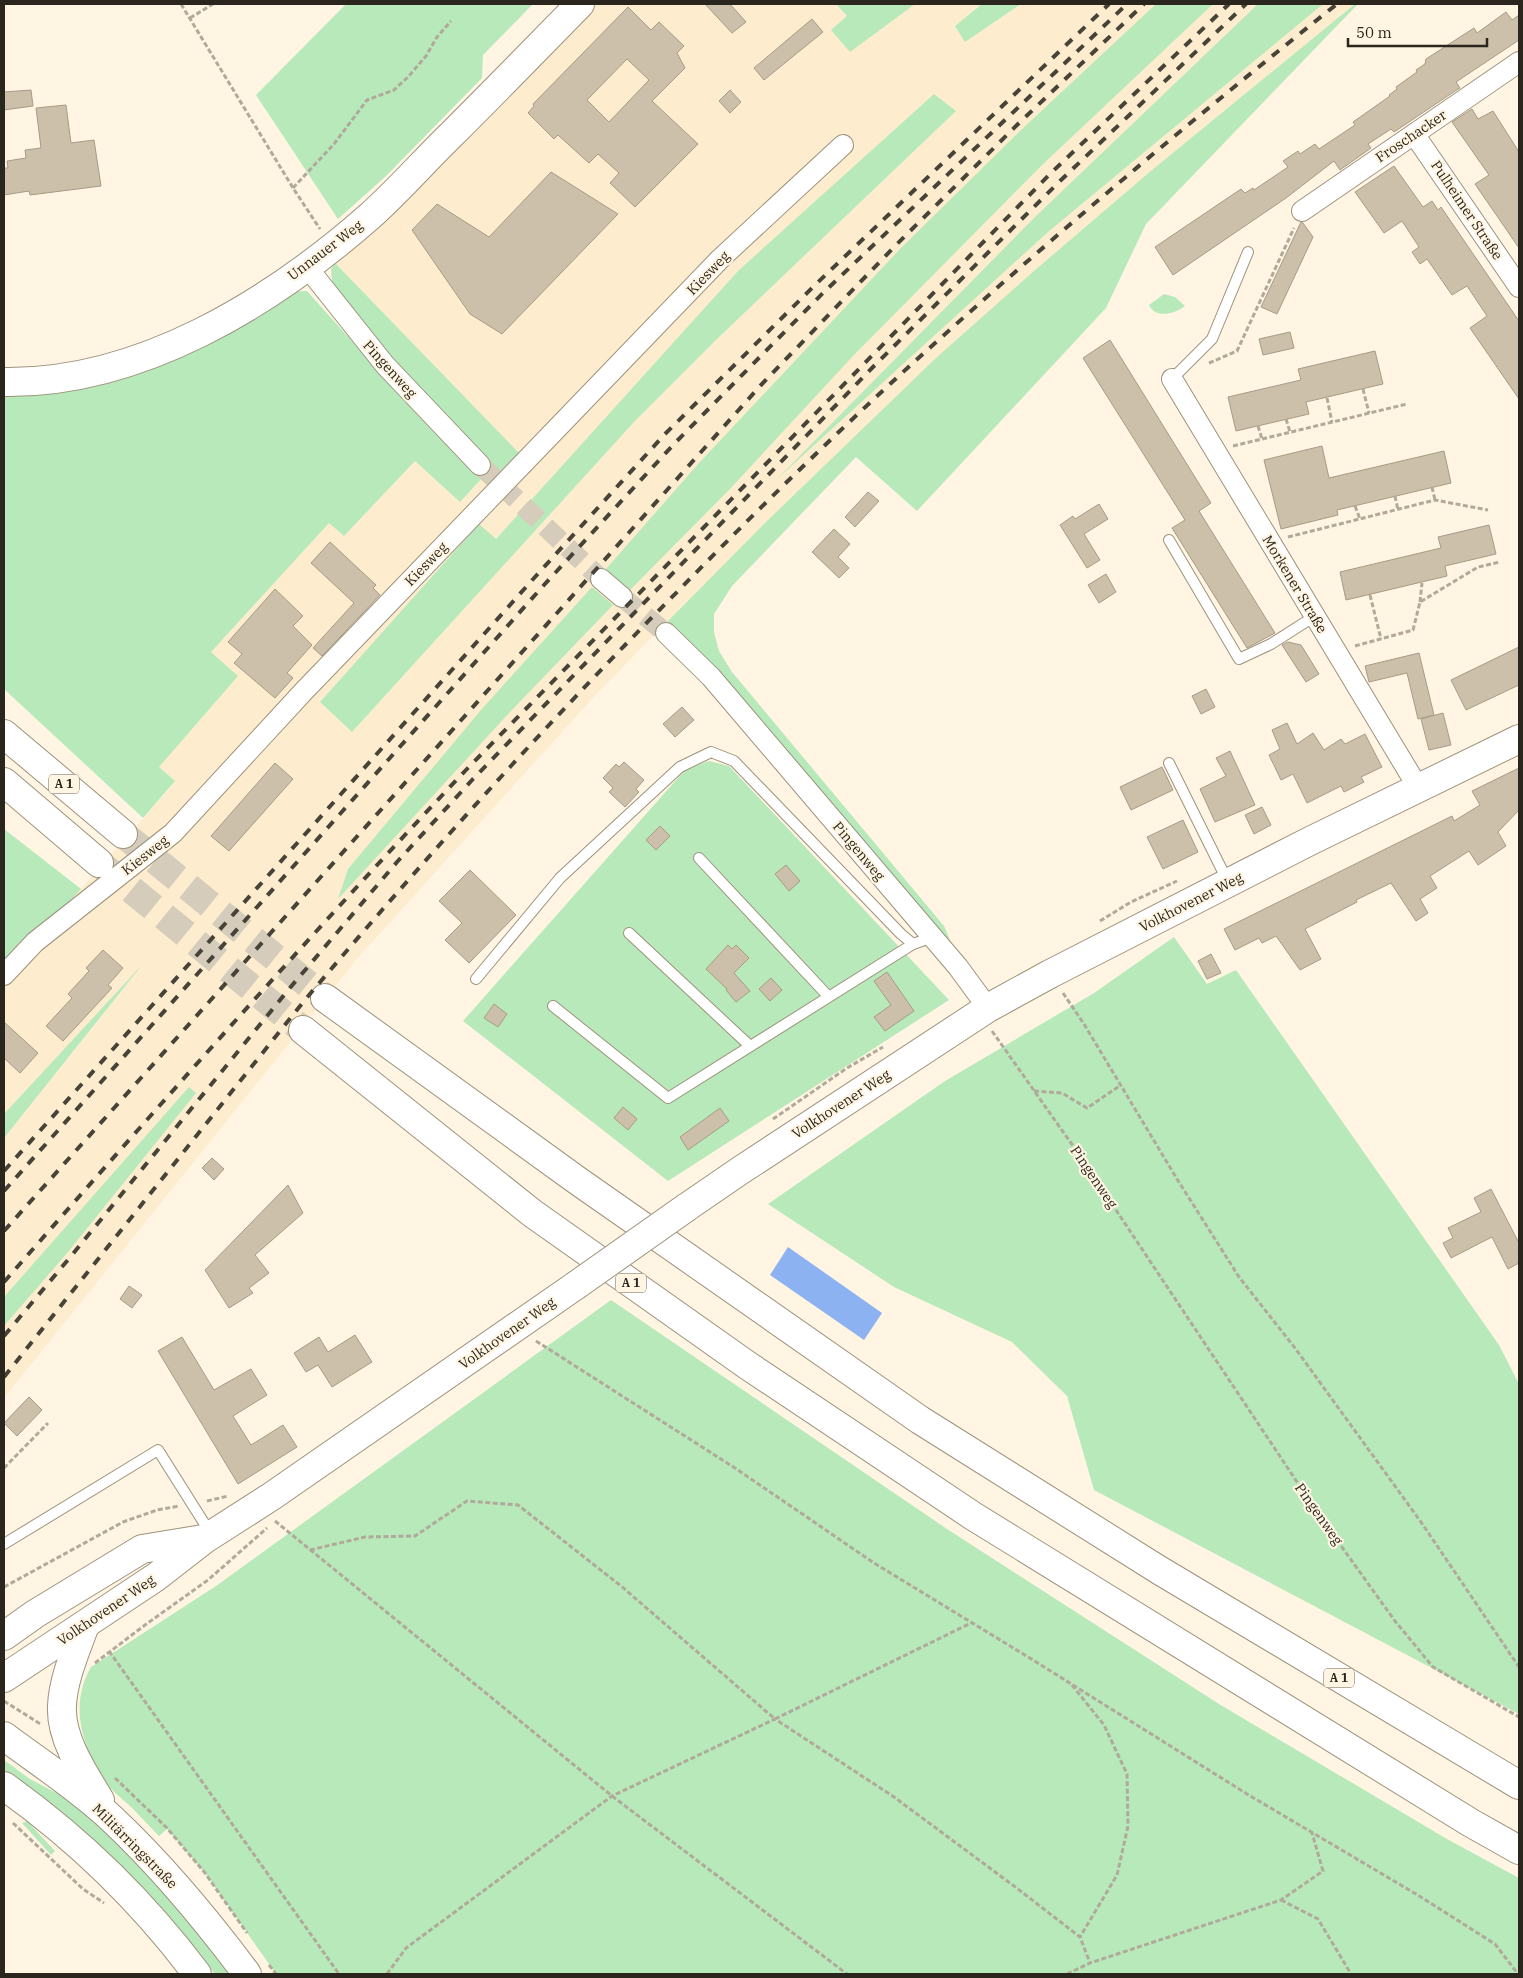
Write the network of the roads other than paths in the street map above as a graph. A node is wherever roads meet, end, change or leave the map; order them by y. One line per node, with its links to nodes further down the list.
1 (580, 4): 7 (main road, Unnauer Weg)
2 (1519, 62): 3 (street, Froschacker)
3 (1414, 134): 5 (street, Froschacker); 8 (street, Pulheimer Straße)
4 (843, 145): 29 (street, Kiesweg)
5 (1302, 211)
6 (1248, 252): 9 (lane)
7 (307, 267): 10 (main road, Unnauer Weg); 11 (street, Pingenweg)
8 (1519, 287)
9 (1172, 379): 15 (street, Morkener Straße)
10 (4, 382)
11 (480, 465)
12 (1169, 540): 15 (lane)
13 (601, 579): 14 (street)
14 (622, 598)
15 (1315, 616): 21 (street, Morkener Straße)
16 (666, 633): 27 (street, Pingenweg)
17 (4, 734): 22 (main road, A 1)
18 (1519, 739): 21 (main road, Volkhovener Weg)
19 (1169, 763): 25 (lane)
20 (4, 782): 24 (main road, A 1)
21 (1419, 789): 25 (main road, Volkhovener Weg)
22 (124, 834)
23 (699, 858): 31 (lane)
24 (100, 863)
25 (1229, 882): 34 (main road, Volkhovener Weg)
26 (630, 933): 36 (lane)
27 (933, 937): 28 (lane); 34 (street, Pingenweg)
28 (913, 944): 30 (lane); 31 (lane)
29 (4, 975)
30 (476, 979)
31 (828, 996): 36 (lane)
32 (325, 998): 45 (main road, A 1)
33 (553, 1006): 36 (lane)
34 (990, 1019): 37 (main road, Volkhovener Weg, bridge)
35 (303, 1030): 48 (main road, A 1)
36 (750, 1046)
37 (208, 1537): 38 (lane); 39 (main road, Volkhovener Weg); 41 (main road, Volkhovener Weg)
38 (4, 1544)
39 (34, 1614): 40 (main road); 42 (main road, Volkhovener Weg)
40 (4, 1624)
41 (84, 1625): 43 (main road, Volkhovener Weg); 47 (main road)
42 (4, 1636)
43 (4, 1678)
44 (6, 1723): 47 (main road, Militärringstraße)
45 (1519, 1785)
46 (4, 1786): 50 (main road)
47 (112, 1819): 49 (main road, Militärringstraße)
48 (1519, 1850)
49 (257, 1969)
50 (197, 1974)

